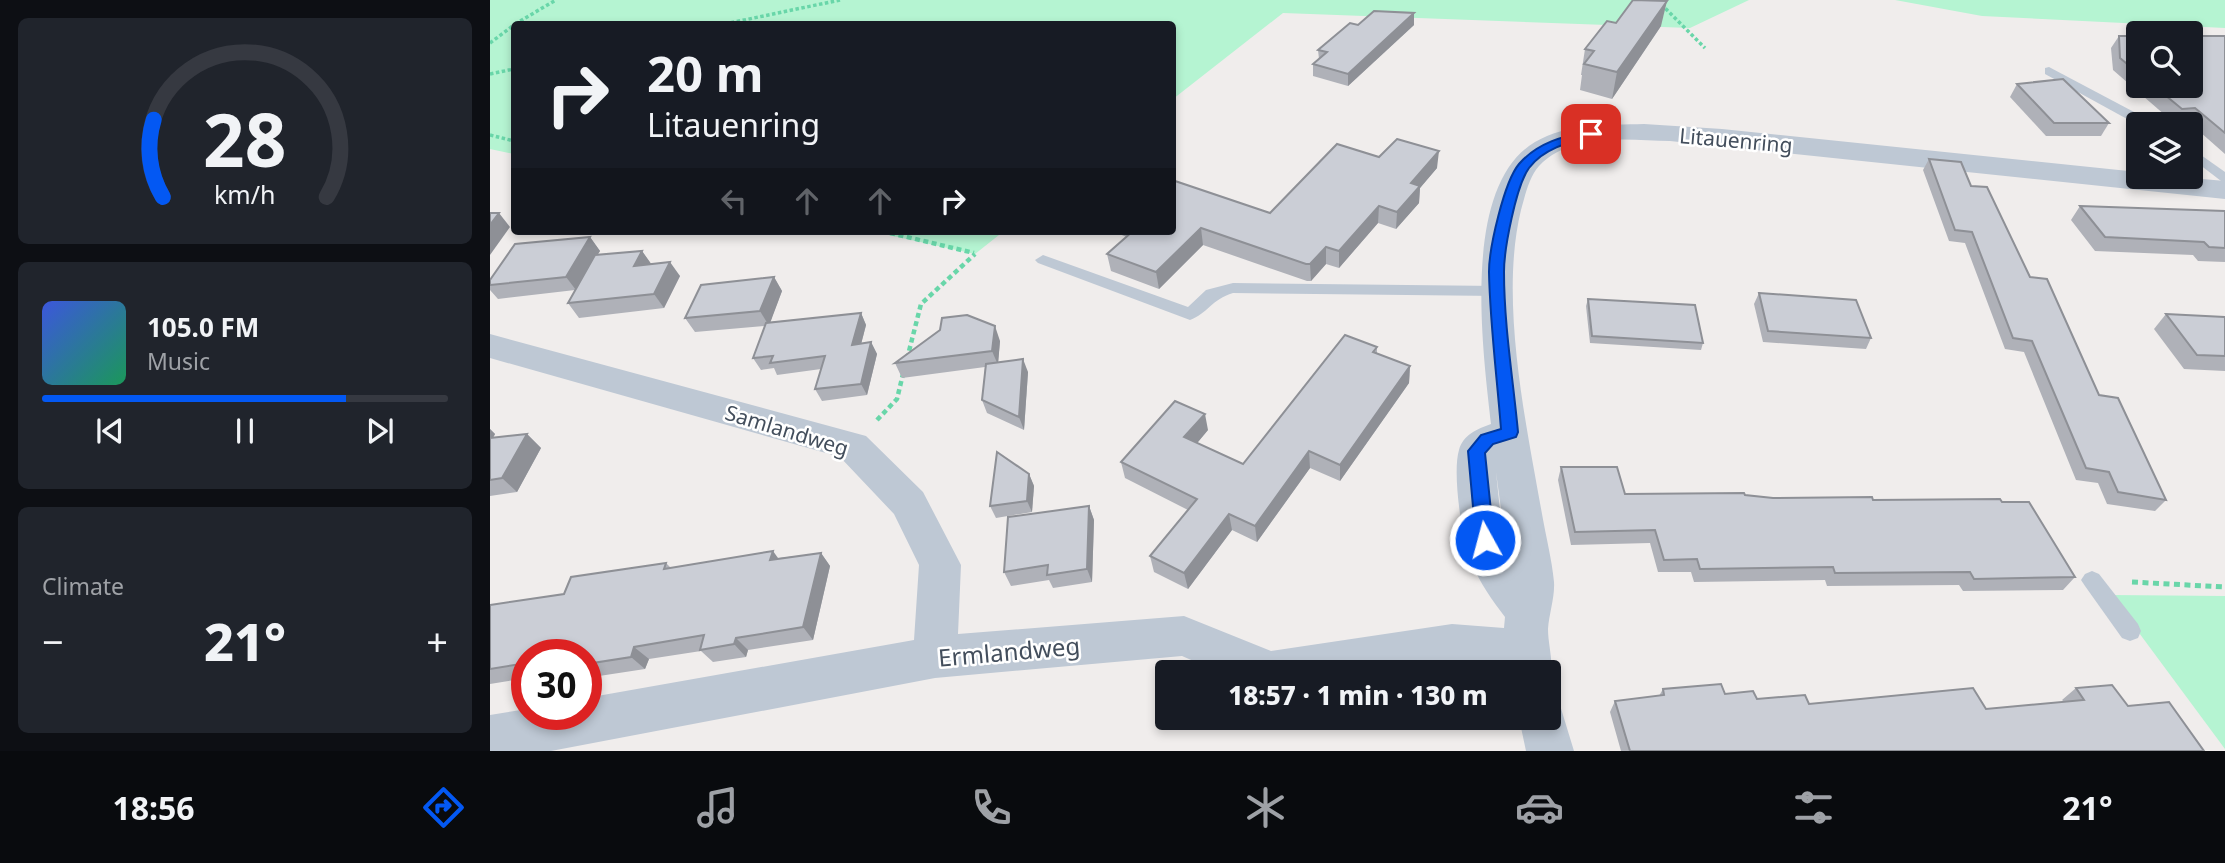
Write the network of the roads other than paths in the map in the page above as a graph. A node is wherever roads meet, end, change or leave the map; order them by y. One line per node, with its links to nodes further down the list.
1 (2049, 71): 2 (lane)
2 (2126, 113)
3 (2203, 160): 4 (lane)
4 (2225, 180)
5 (2225, 191): 7 (street, Litauenring)
6 (1043, 260): 7 (lane)
7 (1498, 290): 11 (street, Litauenring)
8 (490, 346): 12 (street, Samlandweg)
9 (2092, 580): 10 (lane)
10 (2130, 631)
11 (1527, 645): 12 (street, Ermlandweg)
12 (935, 657): 14 (street, Ermlandweg)
13 (1545, 730): 15 (street)
14 (490, 739)
15 (1550, 751)

